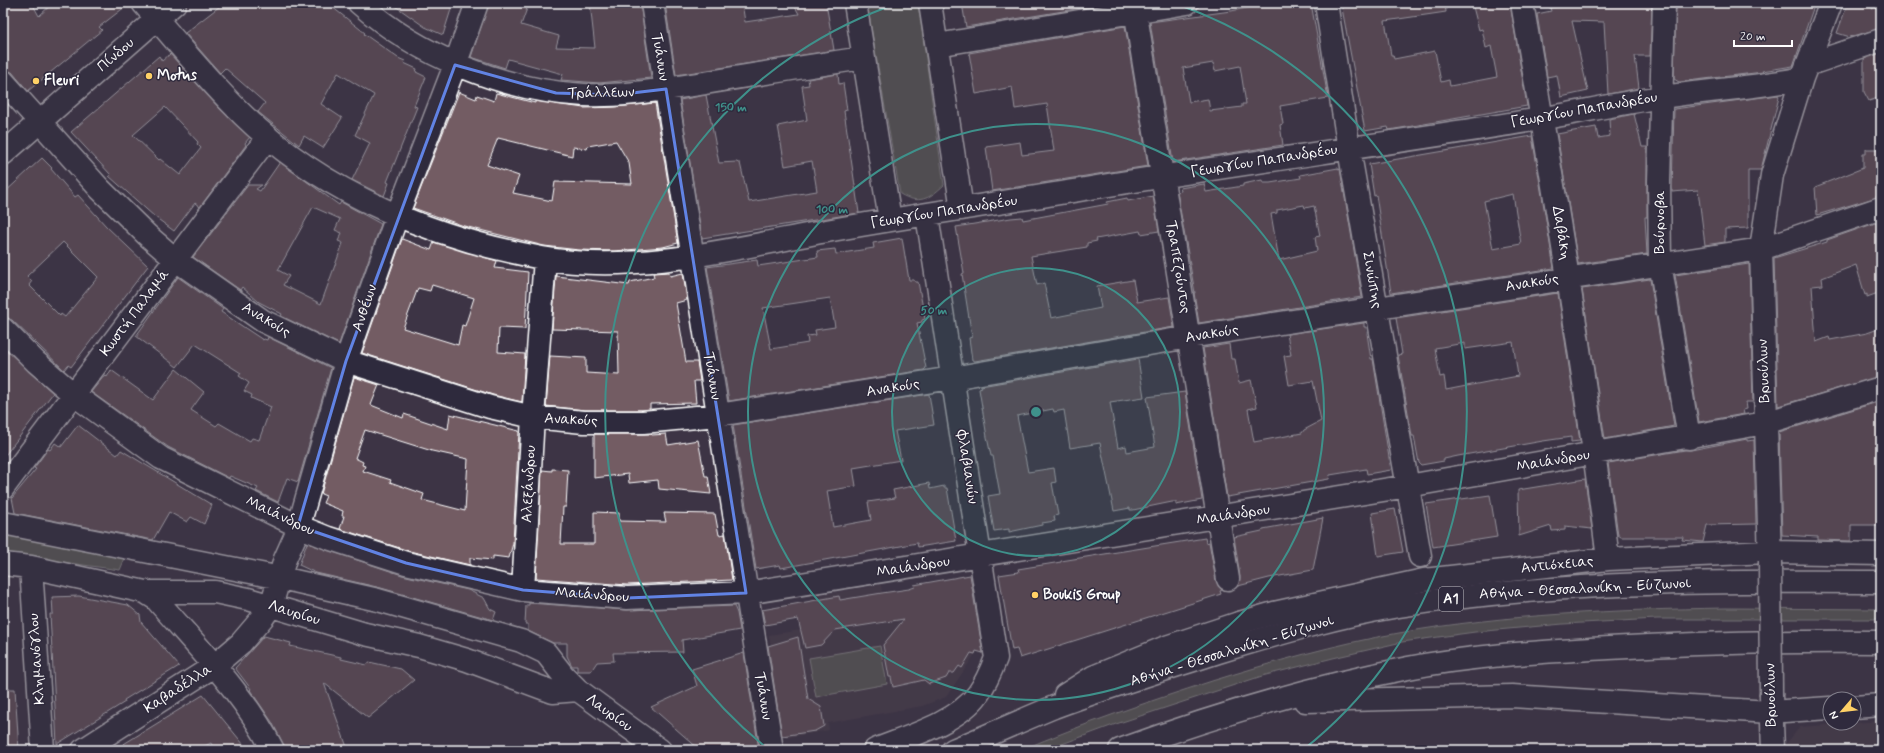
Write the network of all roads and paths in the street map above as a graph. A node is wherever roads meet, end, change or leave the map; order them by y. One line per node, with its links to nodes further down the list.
1 (175, 3): 13 (main road, Πίνδου)
2 (359, 3): 17 (main road, Τράλλεων)
3 (477, 3): 17 (main road, Ανθέων)
4 (652, 3): 20 (main road, Τυάνων)
5 (855, 3): 16 (main road)
6 (930, 3): 15 (main road)
7 (1187, 3): 12 (main road)
8 (1326, 3): 25 (main road, Σινώπης)
9 (1522, 3): 22 (main road, Δαβάκη)
10 (1664, 3): 21 (main road, Βούρνοβα)
11 (1831, 3): 18 (main road, Βρυούλων)
12 (1135, 7): 15 (main road); 27 (main road, Τραπεζούντος)
13 (150, 11): 23 (main road, Πίνδου); 24 (main road, Γεωργίου Παπανδρέου)
14 (1881, 40): 18 (main road, Γεωργίου Παπανδρέου)
15 (937, 45): 29 (main road)
16 (863, 58): 20 (main road, Τράλλεων); 32 (main road)
17 (455, 65): 20 (main road, Τράλλεων); 31 (main road, Ανθέων)
18 (1804, 71): 21 (main road, Γεωργίου Παπανδρέου); 33 (main road, Βρυούλων)
19 (3, 81): 23 (main road, Ανακούς)
20 (666, 89): 34 (main road, Τυάνων)
21 (1662, 96): 22 (main road, Γεωργίου Παπανδρέου); 37 (main road, Βούρνοβα)
22 (1542, 118): 25 (main road, Γεωργίου Παπανδρέου); 38 (main road, Δαβάκη)
23 (38, 122): 26 (main road, Πίνδου); 36 (main road, Ανακούς)
24 (268, 137): 31 (main road, Γεωργίου Παπανδρέου); 36 (main road, Κωστή Παλαμά)
25 (1349, 148): 27 (main road, Γεωργίου Παπανδρέου); 39 (main road, Σινώπης)
26 (3, 154)
27 (1164, 176): 29 (main road, Γεωργίου Παπανδρέου); 41 (main road, Τραπεζούντος)
28 (1881, 208): 33 (main road, Ανακούς)
29 (962, 209): 30 (main road, Γεωργίου Παπανδρέου)
30 (927, 215): 32 (main road, Γεωργίου Παπανδρέου); 43 (main road, Φλαβιανών)
31 (397, 216): 35 (main road, Γεωργίου Παπανδρέου); 42 (main road, Ανθέων)
32 (890, 220): 34 (main road, Γεωργίου Παπανδρέου)
33 (1761, 249): 37 (main road, Ανακούς); 48 (main road, Βρυούλων)
34 (692, 255): 35 (main road, Γεωργίου Παπανδρέου); 46 (main road, Τυάνων)
35 (545, 259): 47 (main road, Αλεξάνδρου)
36 (176, 260): 42 (main road, Ανακούς); 45 (main road, Κωστή Παλαμά)
37 (1660, 263): 38 (main road, Ανακούς); 49 (main road, Βούρνοβα)
38 (1568, 278): 39 (main road, Ανακούς); 50 (main road, Δαβάκη)
39 (1377, 308): 41 (main road, Ανακούς); 51 (main road, Σινώπης)
40 (3, 329): 45 (main road, Μαιάνδρου)
41 (1189, 337): 43 (main road, Ανακούς); 53 (main road, Τραπεζούντος)
42 (346, 361): 47 (main road, Ανακούς); 55 (main road, Ανθέων)
43 (952, 378): 46 (main road, Ανακούς); 57 (main road, Φλαβιανών)
44 (1881, 388): 48 (main road, Μαιάνδρου)
45 (73, 394): 52 (main road, Κωστή Παλαμά); 55 (main road, Μαιάνδρου)
46 (718, 415): 47 (main road, Ανακούς); 68 (main road, Τυάνων)
47 (533, 417): 66 (main road, Αλεξάνδρου)
48 (1765, 423): 49 (main road, Μαιάνδρου); 59 (main road, Βρυούλων)
49 (1689, 438): 50 (main road, Μαιάνδρου)
50 (1595, 454): 51 (main road, Μαιάνδρου); 60 (main road, Δαβάκη)
51 (1408, 486): 53 (main road, Μαιάνδρου); 58 (main road, Σινώπης)
52 (3, 488)
53 (1218, 518): 57 (main road, Μαιάνδρου); 64 (main road, Τραπεζούντος)
54 (11, 526): 63 (main road, Λαυρίου)
55 (298, 526): 63 (main road, Ανθέων); 66 (main road, Μαιάνδρου)
56 (1881, 554): 59 (main road, Αντιόχειας)
57 (981, 556): 68 (main road, Μαιάνδρου); 84 (main road, Φλαβιανών)
58 (1420, 556)
59 (1770, 557): 60 (main road, Αντιόχειας); 74 (main road, Βρυούλων, bridge)
60 (1608, 560): 78 (main road, Αντιόχειας)
61 (3, 564): 62 (main road, Λαυρίου)
62 (31, 567): 67 (main road, Λαυρίου); 79 (main road, Κλημανόγλου)
63 (283, 569): 69 (main road, Ανθέων); 72 (main road, Λαυρίου)
64 (1228, 579)
65 (1881, 582): 78 (main road, Αθήνα - Θεσσαλονίκη - Εύζωνοι / Α1)
66 (523, 590): 68 (main road, Μαιάνδρου)
67 (145, 592): 69 (main road, Λαυρίου); 71 (main road)
68 (746, 593): 83 (main road, Τυάνων)
69 (267, 611): 71 (main road, Καβαδέλλα); 72 (main road, Λαυρίου)
70 (1881, 642): 73 (main road)
71 (214, 666): 80 (main road, Καβαδέλλα); 81 (main road)
72 (578, 690): 82 (main road, Λαυρίου)
73 (1270, 702): 74 (main road); 86 (main road)
74 (1771, 703): 77 (main road); 87 (main road, Βρυούλων)
75 (1881, 705): 76 (main road)
76 (1862, 706)
77 (1822, 707)
78 (1038, 714): 85 (main road, Αθήνα - Θεσσαλονίκη - Εύζωνοι / Α1)
79 (43, 750)
80 (83, 750)
81 (273, 750)
82 (660, 750)
83 (772, 750)
84 (875, 750)
85 (953, 750)
86 (1120, 750)
87 (1773, 750)

